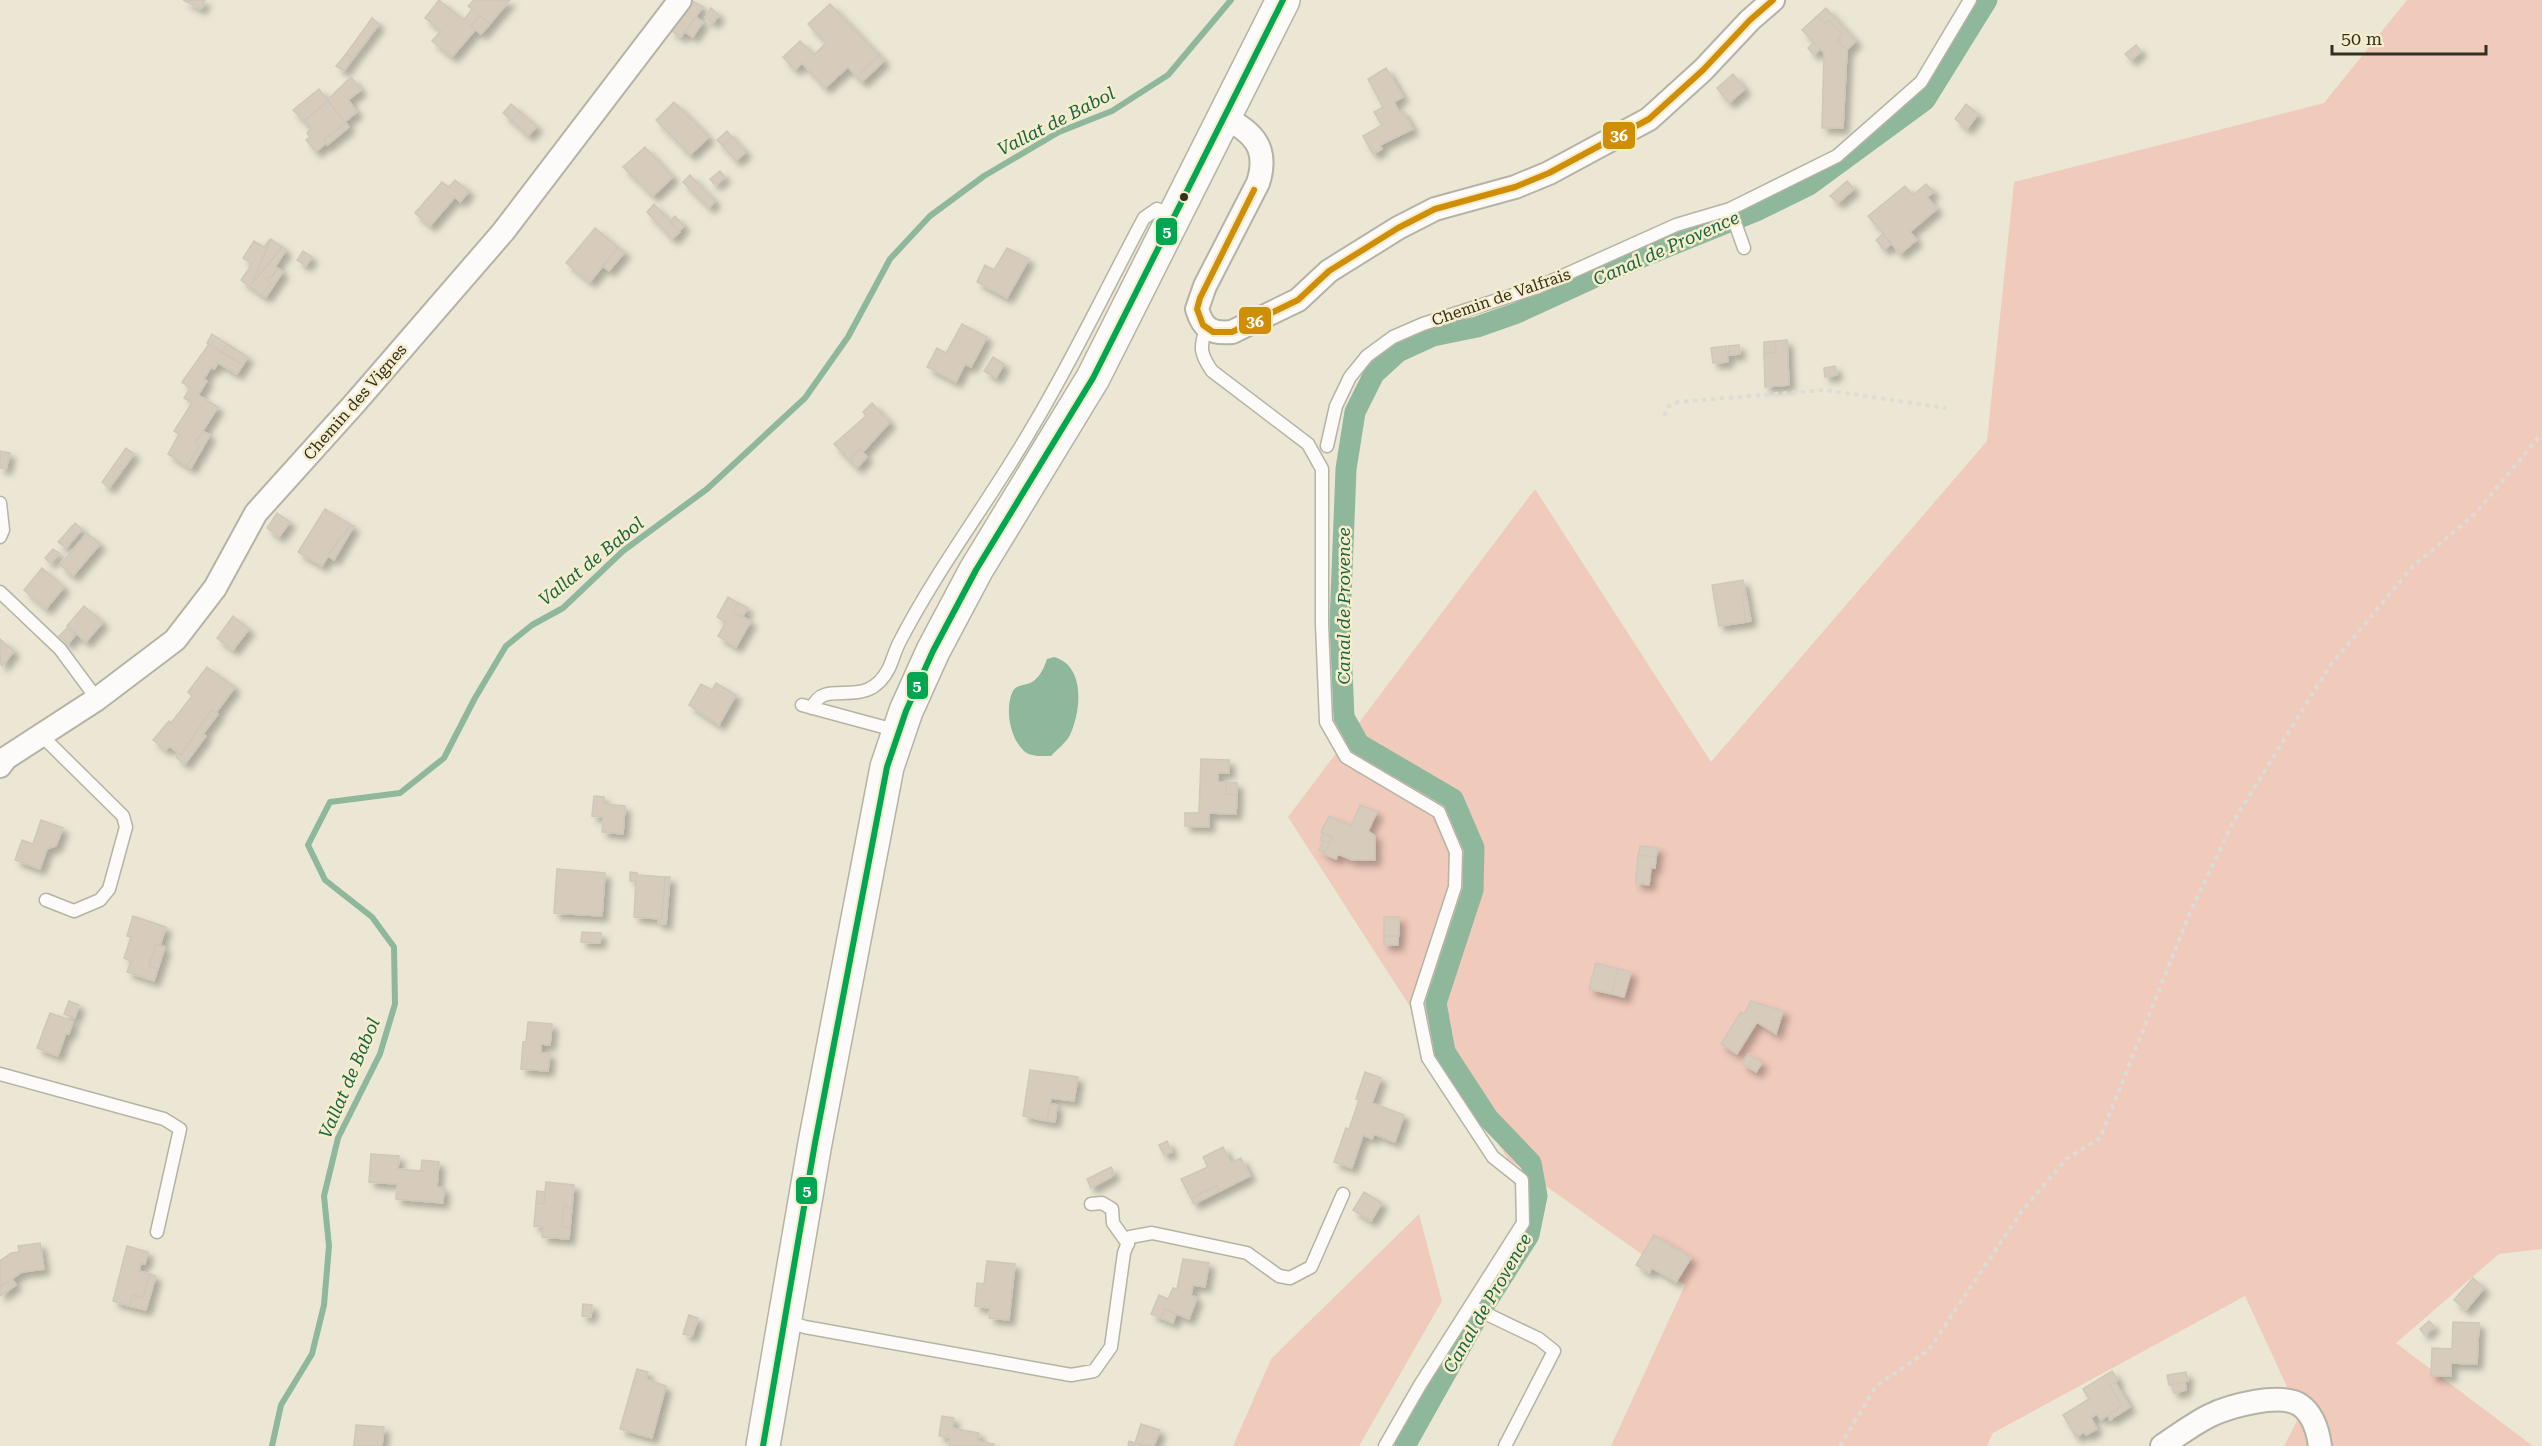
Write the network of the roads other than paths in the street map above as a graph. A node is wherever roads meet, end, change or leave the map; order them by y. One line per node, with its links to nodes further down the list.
1 (680, 0): 14 (street, Chemin des Vignes)
2 (1283, 0): 5 (main road)
3 (1773, 0): 9 (street)
4 (1970, 0): 6 (lane, Chemin de Valfrais)
5 (1225, 118): 7 (main road); 9 (street)
6 (1730, 211): 8 (lane); 10 (lane, Chemin de Valfrais)
7 (1176, 216): 15 (main road); 15 (lane)
8 (1744, 248)
9 (1206, 329): 24 (lane)
10 (1327, 446)
11 (0, 503): 12 (lane)
12 (0, 537)
13 (0, 592): 14 (lane)
14 (97, 699): 16 (street, Chemin des Vignes)
15 (899, 732): 25 (main road)
16 (41, 735): 17 (street, Chemin des Vignes); 18 (lane)
17 (0, 766)
18 (46, 900)
19 (0, 1074): 22 (lane)
20 (1343, 1194): 23 (lane)
21 (1091, 1204): 23 (lane)
22 (158, 1232)
23 (1128, 1244): 25 (lane)
24 (1470, 1306): 28 (lane); 29 (lane)
25 (785, 1320): 27 (main road)
26 (2319, 1442): 30 (street)
27 (763, 1446)
28 (1384, 1446)
29 (1505, 1446)
30 (2162, 1446)

